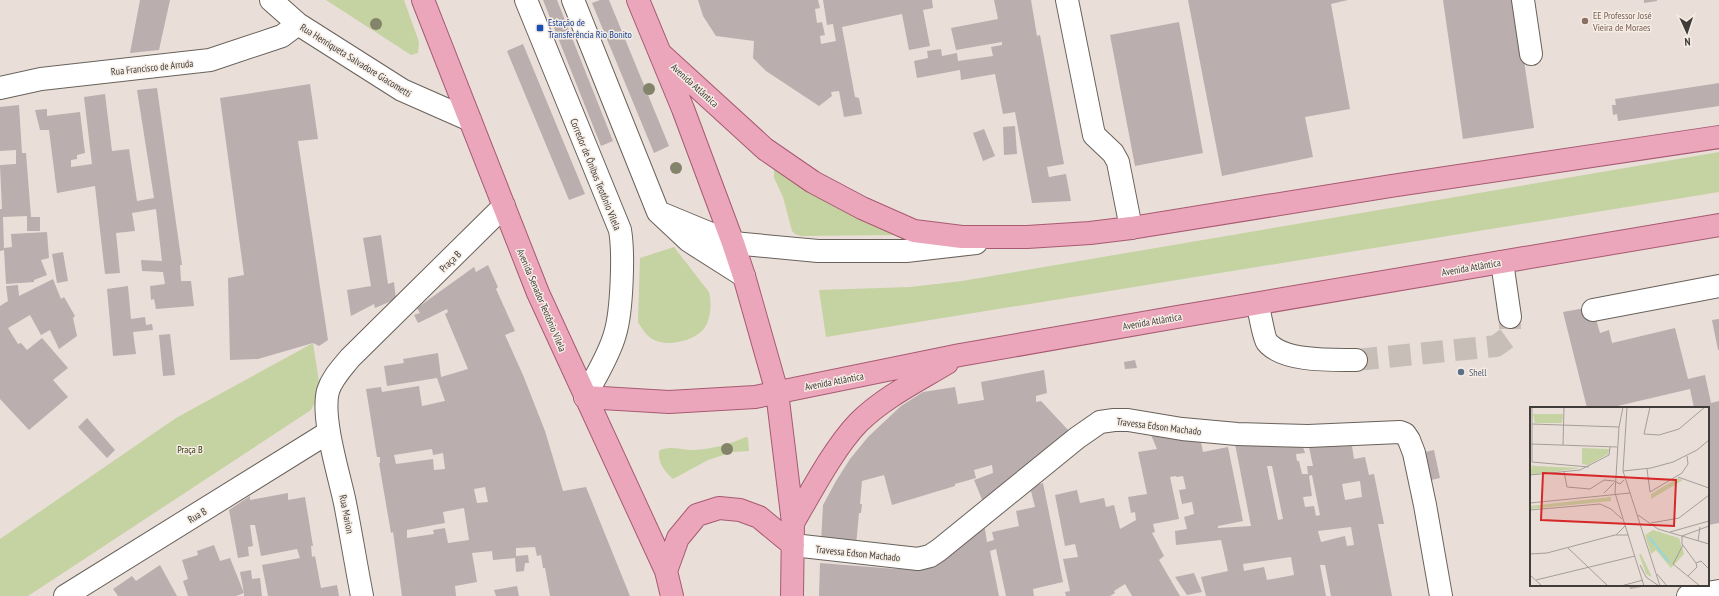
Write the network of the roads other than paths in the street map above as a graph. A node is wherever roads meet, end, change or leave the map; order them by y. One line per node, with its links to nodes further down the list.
1 (271, 0): 8 (street, Rua Henriqueta Salvadore Giacometti)
2 (423, 0): 12 (main road, Avenida Senador Teotônio Vilela)
3 (526, 0): 29 (street, Corredor de Ônibus Teotônio Vilela)
4 (573, 0): 15 (street)
5 (638, 0): 9 (main road)
6 (1067, 0): 17 (street)
7 (1523, 0): 10 (street)
8 (298, 24): 11 (street, Rua Francisco de Arruda); 12 (street, Rua Henriqueta Salvadore Giacometti)
9 (661, 54): 18 (main road, Avenida Atlântica); 19 (main road)
10 (1531, 54)
11 (0, 88)
12 (470, 120): 14 (main road, Avenida Senador Teotônio Vilela)
13 (1719, 137): 17 (main road, Avenida Atlântica)
14 (504, 206): 29 (main road, Avenida Senador Teotônio Vilela); 30 (street, Praça B)
15 (658, 212): 19 (street); 21 (street)
16 (1719, 226): 20 (main road, Avenida Atlântica)
17 (1131, 228): 18 (main road, Avenida Atlântica)
18 (1027, 237): 19 (street)
19 (733, 243): 21 (main road)
20 (1502, 262): 23 (main road, Avenida Atlântica); 25 (street)
21 (744, 276): 28 (main road)
22 (1719, 286): 24 (street)
23 (1258, 304): 26 (main road, Avenida Atlântica); 27 (street)
24 (1593, 310)
25 (1510, 317)
26 (960, 355): 28 (main road, Avenida Atlântica); 31 (main road)
27 (1356, 360)
28 (777, 392): 29 (main road, Avenida Atlântica); 31 (main road)
29 (585, 397): 33 (main road, Avenida Senador Teotônio Vilela)
30 (329, 432): 35 (street, Rua B); 36 (street, Rua Marion)
31 (793, 523): 32 (main road)
32 (793, 545): 33 (main road); 38 (main road); 39 (street, Travessa Edson Machado)
33 (666, 571): 37 (main road, Avenida Senador Teotônio Vilela)
34 (1719, 591): 40 (street)
35 (65, 596)
36 (362, 596)
37 (672, 596)
38 (792, 596)
39 (1441, 596)
40 (1688, 596)

